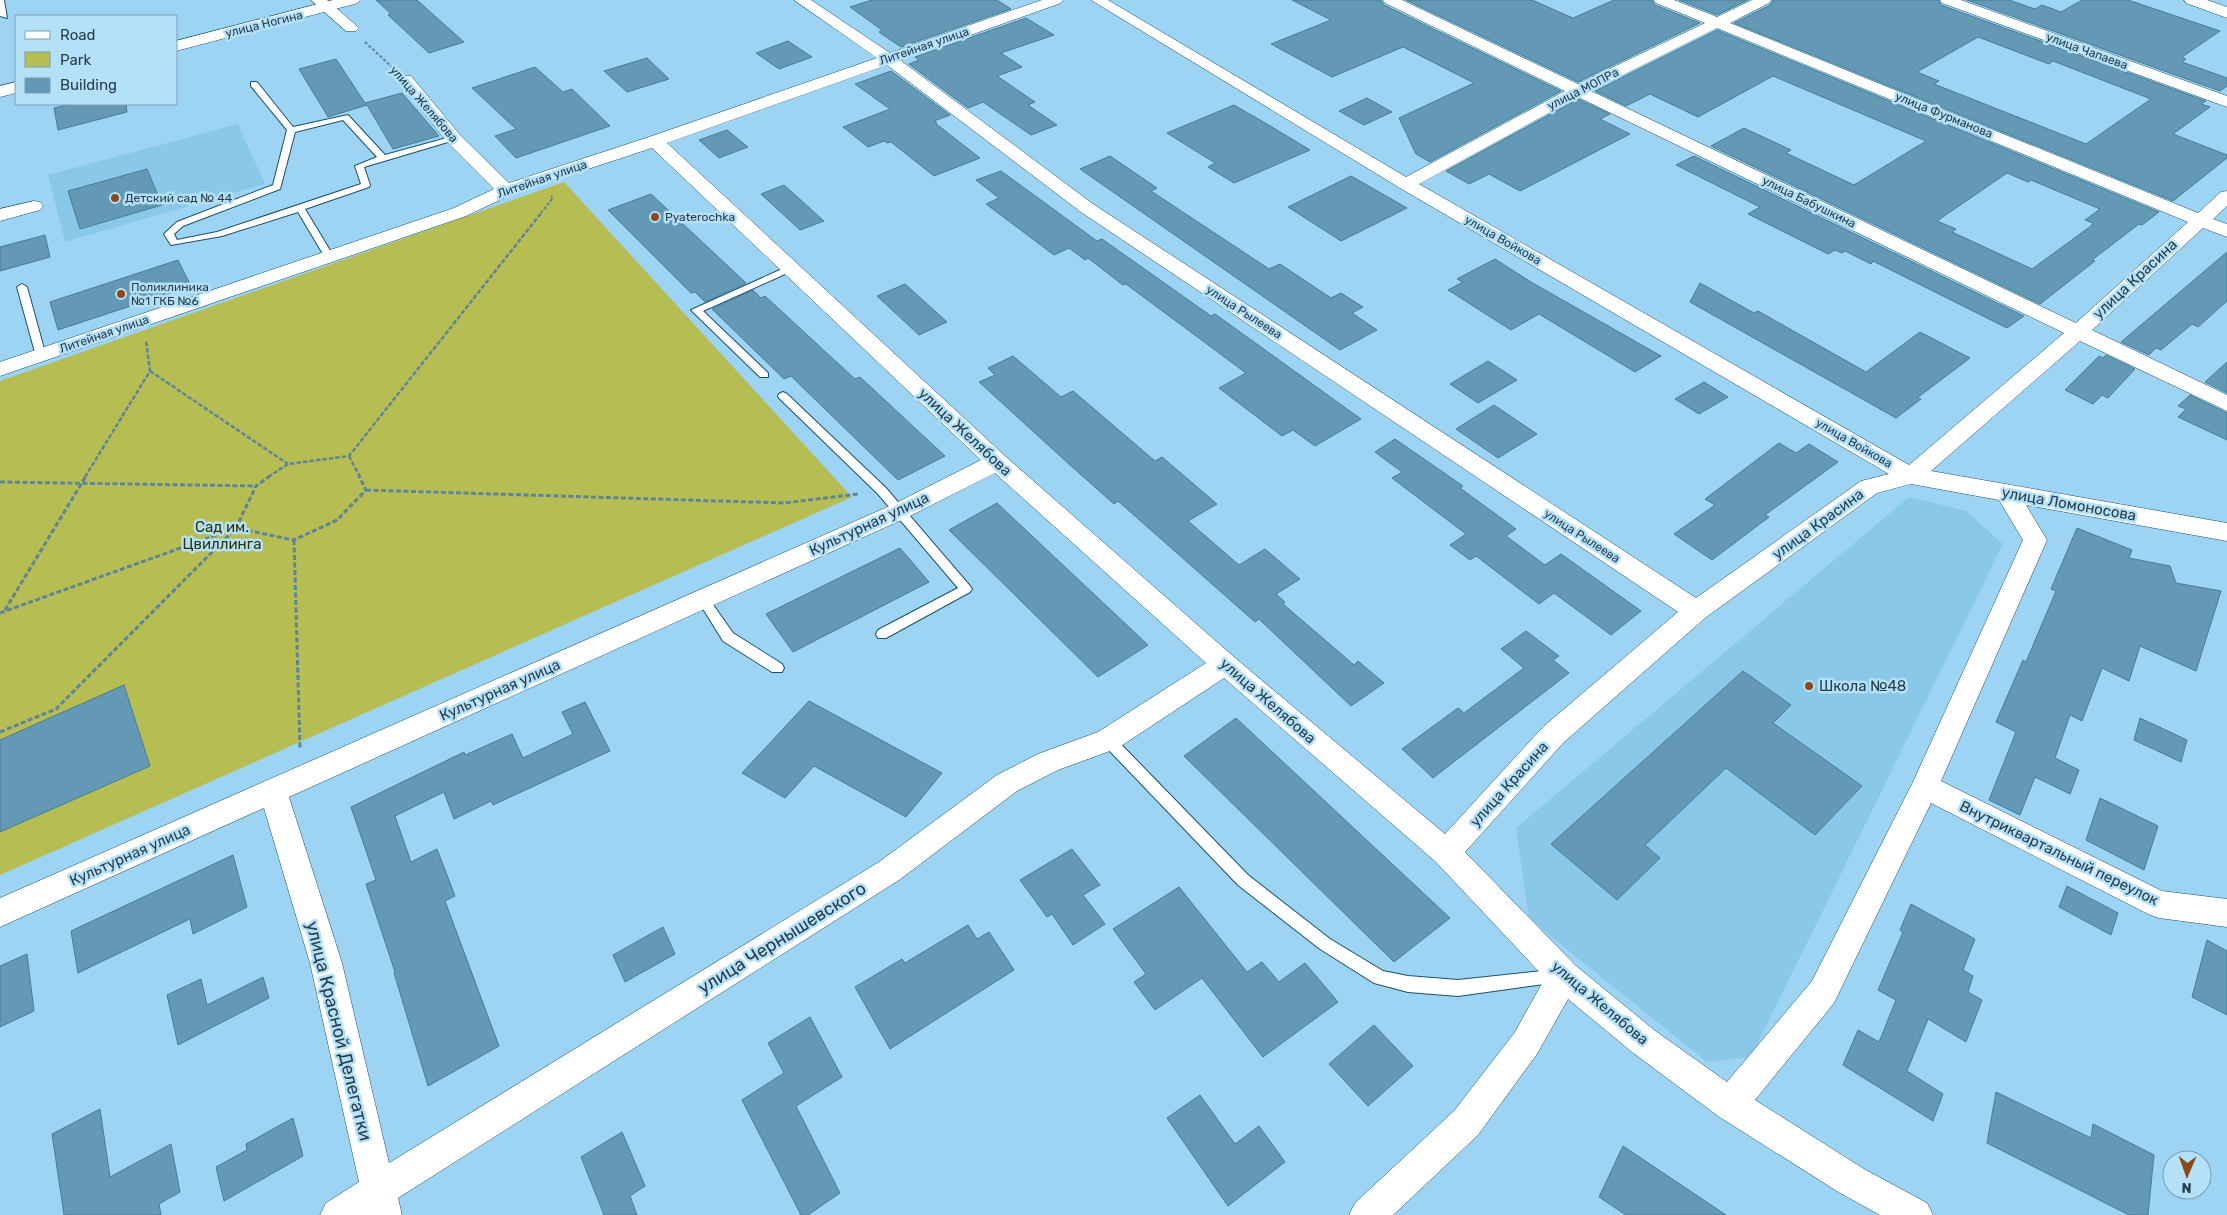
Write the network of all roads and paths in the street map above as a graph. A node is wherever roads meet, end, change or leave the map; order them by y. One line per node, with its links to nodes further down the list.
1 (0, 0): 13 (lane)
2 (352, 0): 11 (street, улица Ногина)
3 (802, 0): 17 (street, улица Рылеева)
4 (1056, 0): 17 (street, Литейная улица)
5 (1098, 0): 29 (street, улица Войкова)
6 (1390, 0): 21 (street, улица Бабушкина)
7 (1661, 0): 14 (street, улица Фурманова)
8 (1764, 0): 14 (street, улица МОПРа)
9 (1947, 0): 23 (street, улица Чапаева)
10 (2192, 0): 12 (street)
11 (323, 4): 15 (street); 16 (street, улица Ногина)
12 (2225, 11)
13 (4, 16)
14 (1718, 24): 21 (street, улица МОПРа); 35 (street, улица Фурманова)
15 (351, 28): 18 (path, улица Желябова)
16 (178, 45)
17 (889, 59): 26 (street, Литейная улица); 64 (street, улица Рылеева)
18 (405, 79): 25 (street, улица Желябова)
19 (254, 84): 24 (lane)
20 (15, 87): 22 (street)
21 (1577, 91): 29 (street, улица МОПРа); 41 (street, улица Бабушкина)
22 (0, 92)
23 (2227, 102)
24 (292, 130): 27 (lane); 33 (lane)
25 (454, 139): 27 (lane); 30 (street, улица Желябова)
26 (655, 141): 28 (street, Литейная улица); 38 (street, улица Желябова)
27 (383, 158): 33 (lane)
28 (538, 180): 30 (street, Литейная улица); 48 (path)
29 (1406, 184): 51 (street, улица Войкова)
30 (506, 190): 37 (street, Литейная улица)
31 (2227, 196): 35 (street, улица Красина)
32 (34, 206): 34 (street)
33 (300, 208): 37 (lane)
34 (0, 215)
35 (2200, 219): 36 (street, улица Фурманова); 41 (street, улица Красина)
36 (2227, 231)
37 (329, 257): 40 (street, Литейная улица)
38 (791, 268): 45 (lane); 49 (street, улица Желябова)
39 (22, 288): 42 (lane)
40 (144, 320): 42 (street, Литейная улица); 44 (path)
41 (2078, 332): 47 (street, улица Бабушкина); 51 (street, улица Красина)
42 (41, 356): 43 (street, Литейная улица)
43 (0, 369)
44 (150, 370): 50 (path); 53 (path)
45 (764, 375)
46 (783, 396): 56 (lane)
47 (2227, 404)
48 (349, 456): 50 (path); 55 (path)
49 (997, 462): 58 (street, Культурная улица); 67 (street, улица Желябова)
50 (288, 464): 54 (path)
51 (1911, 476): 57 (street, улица Ломоносова); 64 (street, улица Красина)
52 (0, 482): 53 (path)
53 (82, 483): 54 (path); 63 (path)
54 (256, 486): 59 (path)
55 (366, 490): 56 (path); 61 (path)
56 (882, 491): 58 (lane)
57 (2008, 493): 60 (street, улица Ломоносова); 72 (street)
58 (900, 511): 62 (street, Культурная улица); 66 (lane)
59 (236, 528): 61 (path); 63 (path); 69 (path)
60 (2227, 532)
61 (294, 540): 71 (path)
62 (703, 599): 68 (lane); 73 (street, Культурная улица)
63 (5, 611): 65 (path)
64 (1696, 611): 74 (street, улица Красина)
65 (0, 613)
66 (882, 634)
67 (1225, 664): 70 (street, улица Чернышевского); 74 (street, улица Желябова)
68 (777, 668)
69 (0, 732)
70 (1108, 740): 77 (lane); 79 (street, улица Чернышевского)
71 (300, 751)
72 (1925, 786): 76 (street, Внутриквартальный переулок); 78 (street)
73 (273, 791): 75 (street, Культурная улица); 79 (street, улица Красной Делегатки)
74 (1446, 853): 77 (street, улица Желябова)
75 (0, 913)
76 (2227, 913)
77 (1564, 976): 78 (street, улица Желябова); 81 (street)
78 (1730, 1104): 82 (street, улица Желябова)
79 (380, 1204): 80 (street, улица Чернышевского)
80 (338, 1215)
81 (1367, 1215)
82 (1915, 1215)

